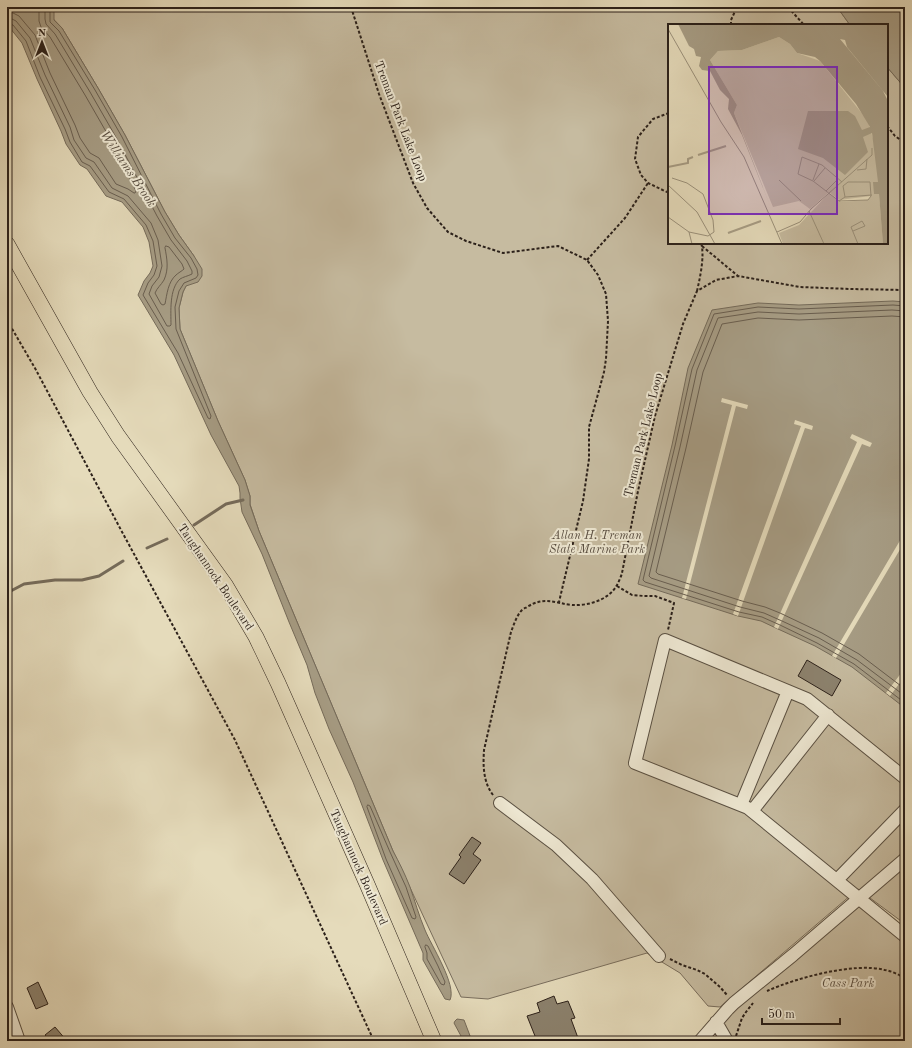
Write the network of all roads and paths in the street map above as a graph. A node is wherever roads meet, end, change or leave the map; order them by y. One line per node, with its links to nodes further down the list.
1 (351, 7): 13 (path, Treman Park Lake Loop)
2 (737, 7): 4 (path)
3 (788, 7): 5 (path)
4 (731, 24)
5 (803, 24)
6 (668, 113): 9 (path)
7 (888, 127): 8 (path)
8 (905, 143)
9 (648, 183): 10 (path); 13 (path)
10 (668, 193)
11 (7, 244): 41 (main road, Taughannock Boulevard)
12 (701, 244): 14 (path, Treman Park Lake Loop); 16 (path, Treman Park Lake Loop)
13 (587, 260): 19 (path, Treman Park Lake Loop)
14 (738, 276): 15 (path, Treman Park Lake Loop); 16 (path, Treman Park Lake Loop)
15 (905, 290)
16 (697, 291): 18 (path, Treman Park Lake Loop)
17 (7, 320): 40 (path)
18 (617, 586): 19 (path); 20 (path)
19 (559, 602): 24 (path)
20 (665, 640): 21 (street); 25 (street)
21 (788, 691): 22 (street); 25 (street)
22 (828, 716): 23 (street); 27 (street)
23 (905, 778)
24 (500, 803): 32 (street)
25 (741, 805): 27 (street)
26 (905, 810): 29 (street)
27 (752, 811): 29 (street)
28 (905, 859): 30 (street)
29 (836, 880): 30 (street)
30 (860, 899): 31 (street); 38 (street)
31 (905, 936)
32 (659, 956): 35 (path)
33 (905, 978): 34 (path)
34 (762, 995)
35 (730, 998)
36 (754, 1002): 43 (path)
37 (7, 1007): 39 (street)
38 (716, 1022): 42 (street); 43 (street)
39 (19, 1041)
40 (374, 1041)
41 (434, 1041)
42 (700, 1041)
43 (731, 1041)

